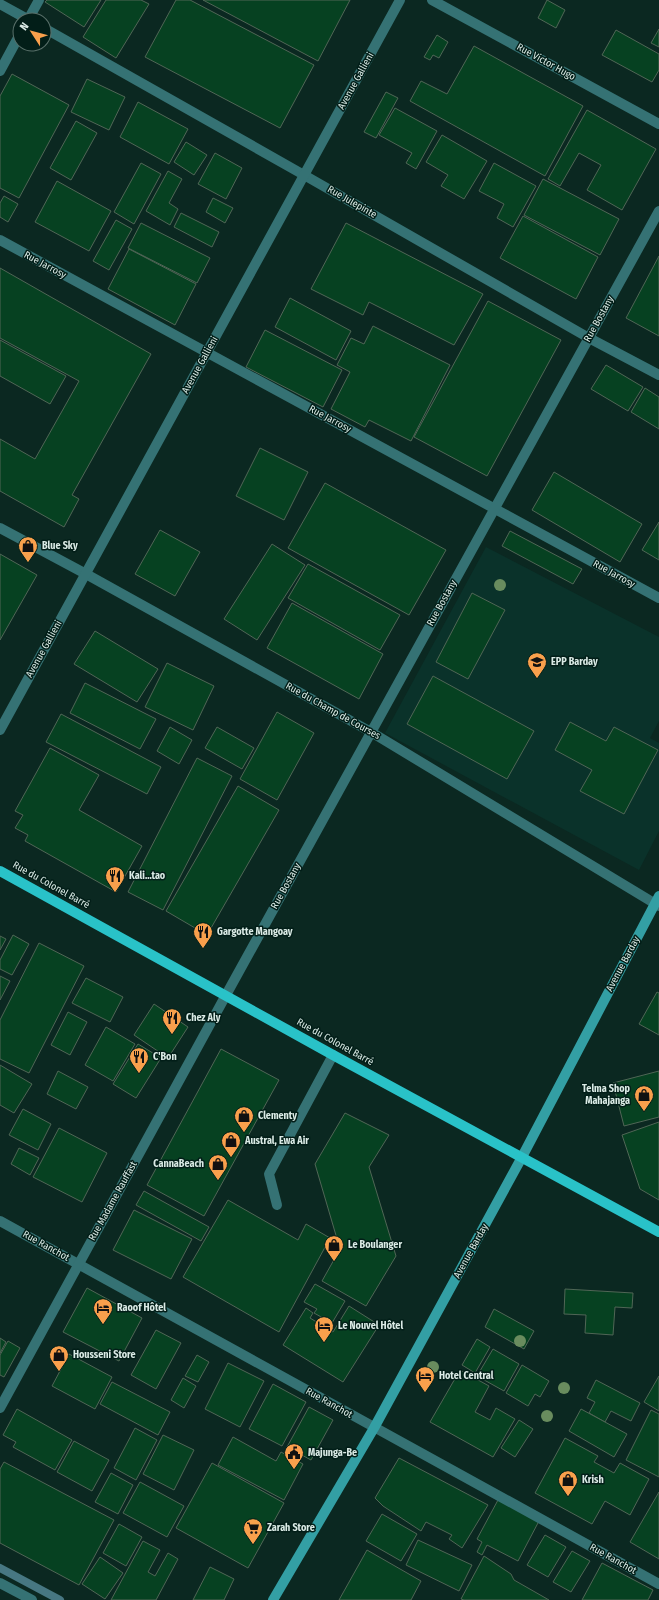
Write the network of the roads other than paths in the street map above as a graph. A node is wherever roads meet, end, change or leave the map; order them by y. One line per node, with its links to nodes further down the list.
1 (39, 0): 6 (street)
2 (400, 0): 11 (street, Avenue Gallieni)
3 (432, 0): 10 (street, Rue Victor Hugo)
4 (0, 4): 5 (street)
5 (14, 12)
6 (32, 12)
7 (52, 33): 11 (street, Rue Julepinte)
8 (12, 49): 9 (street)
9 (0, 71)
10 (659, 124)
11 (304, 175): 14 (street, Rue Julepinte); 15 (street, Avenue Gallieni)
12 (659, 211): 14 (street, Rue Bostany)
13 (0, 240): 15 (street, Rue Jarrosy)
14 (589, 338): 16 (street, Rue Julepinte); 17 (street, Rue Bostany)
15 (207, 352): 17 (street, Rue Jarrosy); 19 (street, Avenue Gallieni)
16 (659, 375)
17 (494, 508): 20 (street, Rue Jarrosy); 22 (street, Rue Bostany)
18 (0, 528): 19 (street, Rue du Champ de Courses)
19 (86, 574): 21 (street, Avenue Gallieni); 22 (street, Rue du Champ de Courses)
20 (659, 598)
21 (0, 730)
22 (371, 732): 24 (street, Rue du Champ de Courses); 25 (street, Rue Bostany)
23 (0, 871): 25 (main road, Rue du Colonel Barré)
24 (658, 902): 27 (street, Avenue Barday)
25 (226, 994): 26 (main road, Rue du Colonel Barré); 31 (street, Rue Madame Rauffast)
26 (333, 1055): 27 (main road, Rue du Colonel Barré); 28 (street)
27 (522, 1157): 30 (main road, Rue du Colonel Barré); 33 (street, Avenue Barday)
28 (277, 1205)
29 (0, 1221): 31 (street, Rue Ranchot)
30 (659, 1232)
31 (78, 1264): 32 (street, Rue Madame Rauffast); 33 (street, Rue Ranchot)
32 (0, 1408)
33 (374, 1428): 35 (street, Rue Ranchot); 37 (street, Avenue Barday)
34 (0, 1583): 36 (street)
35 (659, 1584)
36 (32, 1600)
37 (273, 1600)

